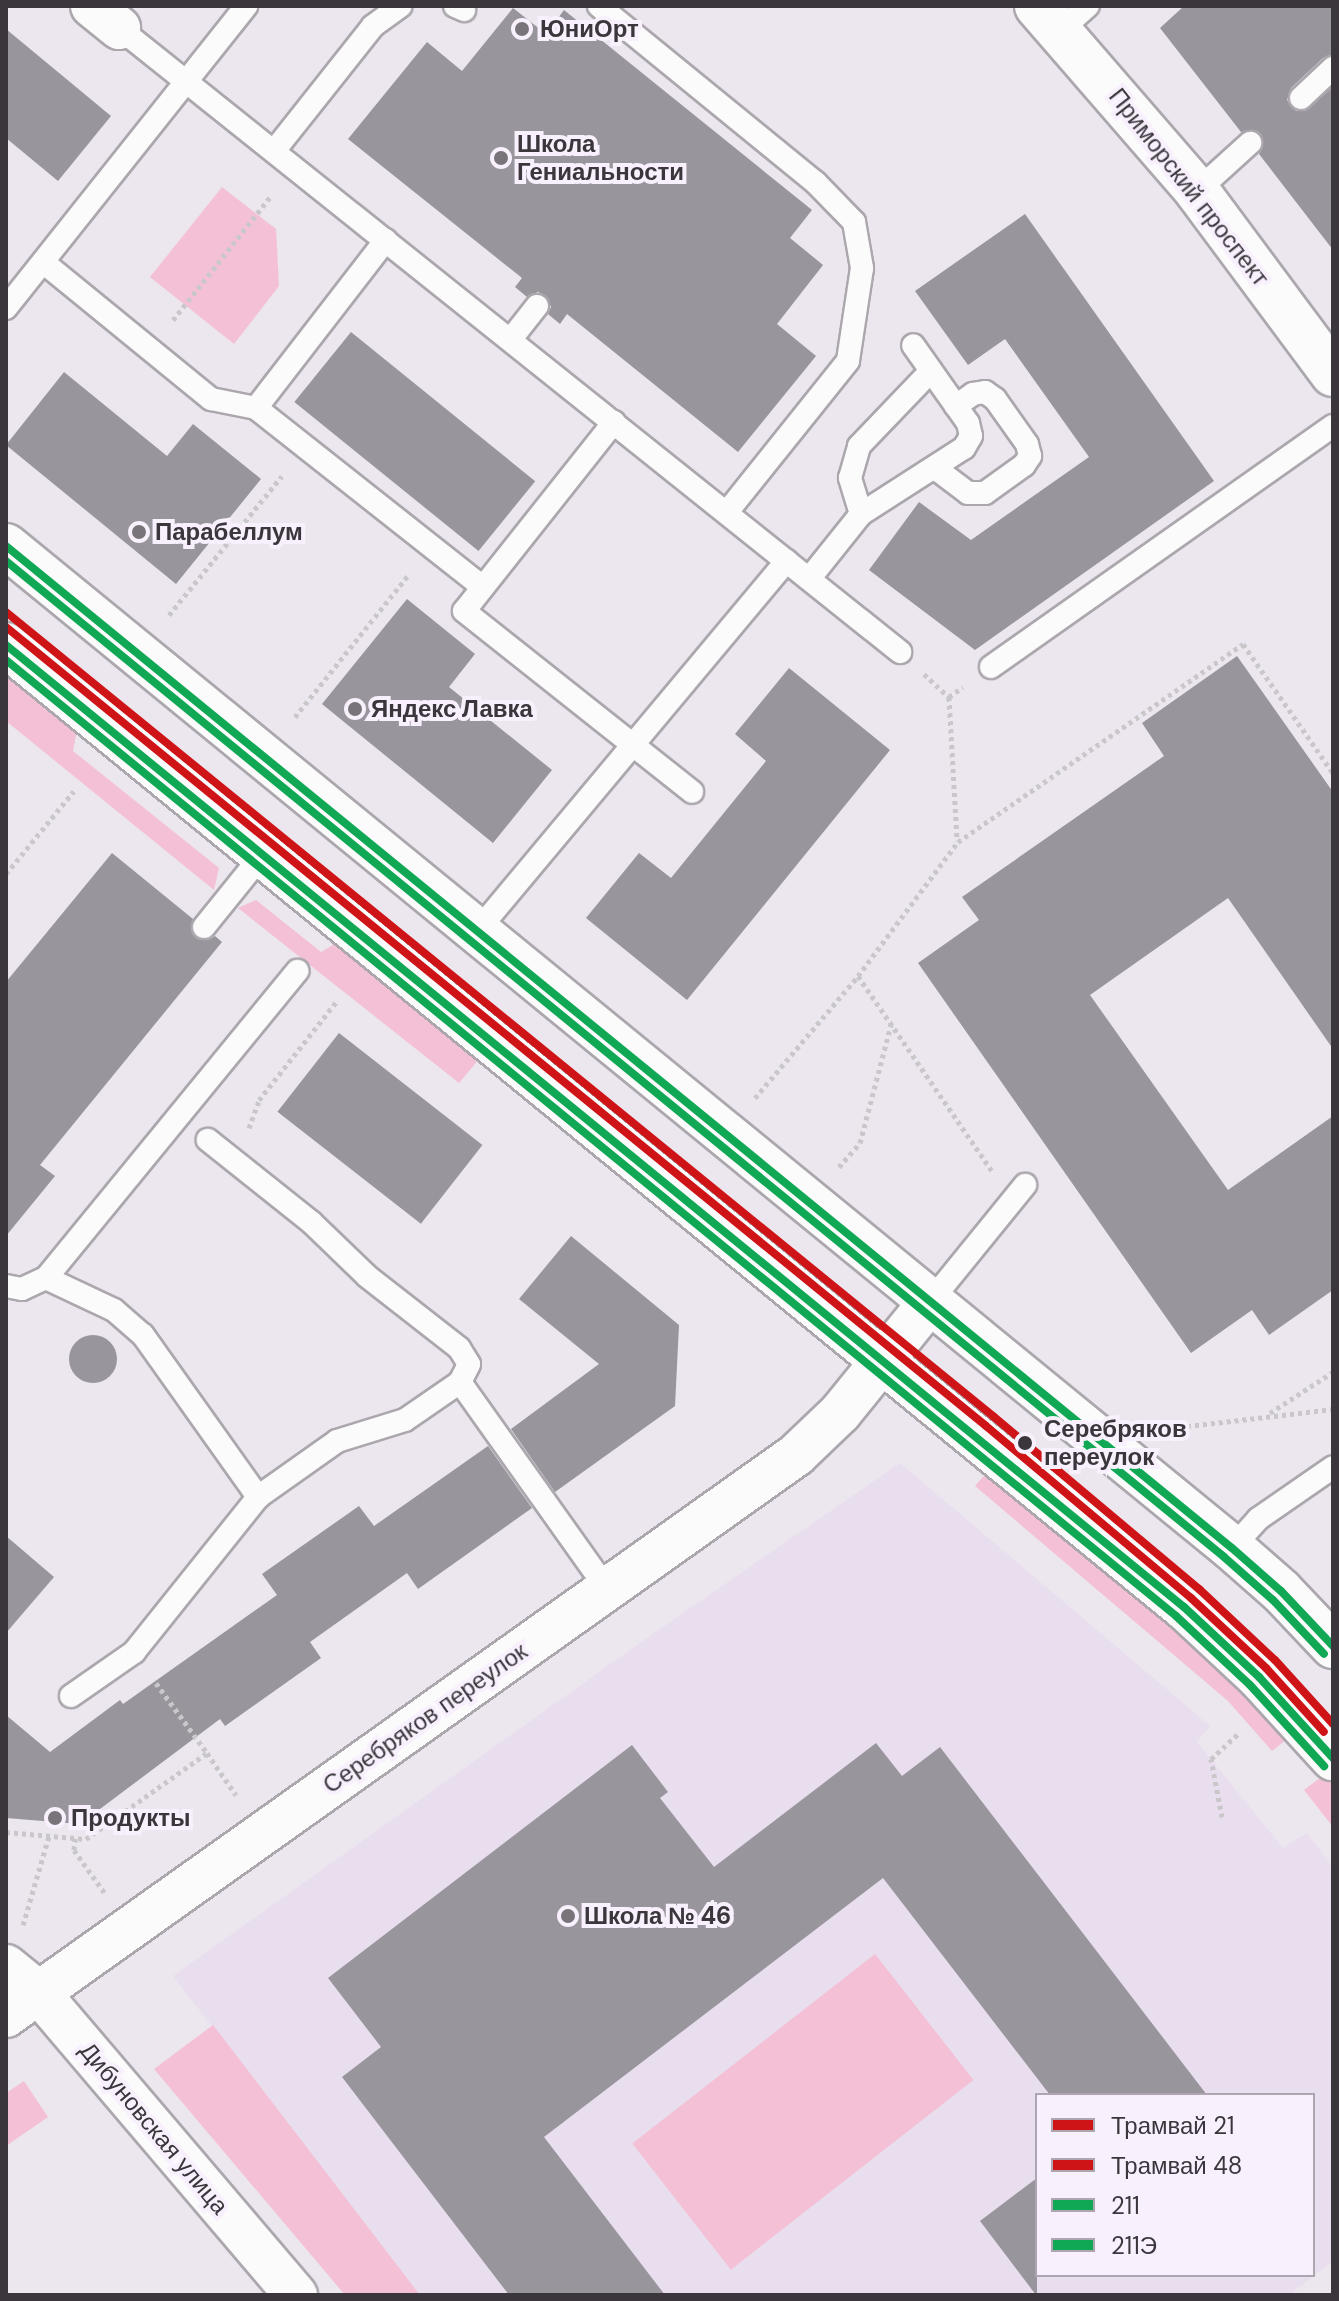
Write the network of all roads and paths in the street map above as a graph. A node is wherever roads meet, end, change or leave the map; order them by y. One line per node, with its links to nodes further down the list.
1 (246, 6): 7 (lane)
2 (401, 6): 10 (lane)
3 (599, 6): 28 (lane)
4 (1062, 14): 12 (main road, Приморский проспект)
5 (105, 17): 7 (lane)
6 (1333, 68): 8 (lane)
7 (187, 82): 10 (lane); 14 (lane)
8 (1301, 98)
9 (1250, 143): 12 (lane)
10 (274, 151): 11 (lane)
11 (294, 167): 13 (lane); 19 (path)
12 (1197, 191): 21 (main road, Приморский проспект)
13 (386, 240): 17 (lane); 23 (lane)
14 (43, 262): 16 (lane); 19 (lane)
15 (537, 306): 17 (lane)
16 (6, 308)
17 (511, 339): 24 (lane)
18 (913, 345): 20 (lane)
19 (150, 349): 23 (lane)
20 (931, 371): 22 (lane); 29 (lane)
21 (1333, 374)
22 (956, 406): 27 (lane); 27 (lane)
23 (256, 408): 26 (lane)
24 (614, 422): 28 (lane); 34 (lane)
25 (1333, 426): 38 (lane)
26 (305, 447): 31 (lane); 35 (path)
27 (935, 468): 29 (lane)
28 (727, 512): 32 (lane)
29 (861, 514): 33 (lane)
30 (6, 546): 49 (main road)
31 (431, 546): 34 (lane); 40 (path)
32 (787, 561): 33 (lane); 41 (lane)
33 (809, 579): 37 (lane)
34 (483, 587): 41 (lane)
35 (169, 615)
36 (6, 645): 46 (main road)
37 (900, 652): 39 (path)
38 (991, 667): 39 (path)
39 (949, 697): 45 (path)
40 (295, 717)
41 (633, 744): 44 (lane); 49 (lane)
42 (1333, 773): 45 (path)
43 (74, 791): 47 (path)
44 (692, 792)
45 (958, 842): 51 (path)
46 (262, 855): 48 (lane); 62 (main road)
47 (6, 874)
48 (204, 927)
49 (478, 930): 61 (main road)
50 (297, 971): 59 (lane)
51 (858, 976): 53 (path); 54 (path)
52 (336, 1002): 55 (path)
53 (891, 1024): 57 (path); 58 (path)
54 (752, 1101)
55 (246, 1136)
56 (208, 1140): 64 (lane)
57 (836, 1171)
58 (1019, 1193): 61 (lane)
59 (46, 1278): 60 (lane); 69 (lane)
60 (6, 1286)
61 (930, 1302): 62 (street, Серебряков переулок); 70 (main road)
62 (883, 1360): 71 (street, Серебряков переулок); 77 (main road)
63 (1333, 1372): 66 (path)
64 (460, 1382): 69 (lane); 71 (lane)
65 (1333, 1409): 66 (path)
66 (1269, 1414): 67 (path)
67 (1150, 1430)
68 (1333, 1467): 70 (lane)
69 (258, 1497): 73 (lane)
70 (1232, 1548): 72 (main road)
71 (607, 1589): 85 (street, Серебряков переулок)
72 (1333, 1646)
73 (134, 1652): 74 (lane); 76 (path)
74 (71, 1696)
75 (1239, 1733): 79 (path)
76 (207, 1753): 78 (path); 82 (path)
77 (1333, 1758)
78 (239, 1800)
79 (1222, 1817)
80 (6, 1832): 81 (path)
81 (49, 1836): 82 (path); 84 (path)
82 (75, 1838): 83 (path)
83 (106, 1895)
84 (12, 1952): 85 (street, Дибуновская улица)
85 (22, 2004): 86 (street, Дибуновская улица)
86 (296, 2295)

